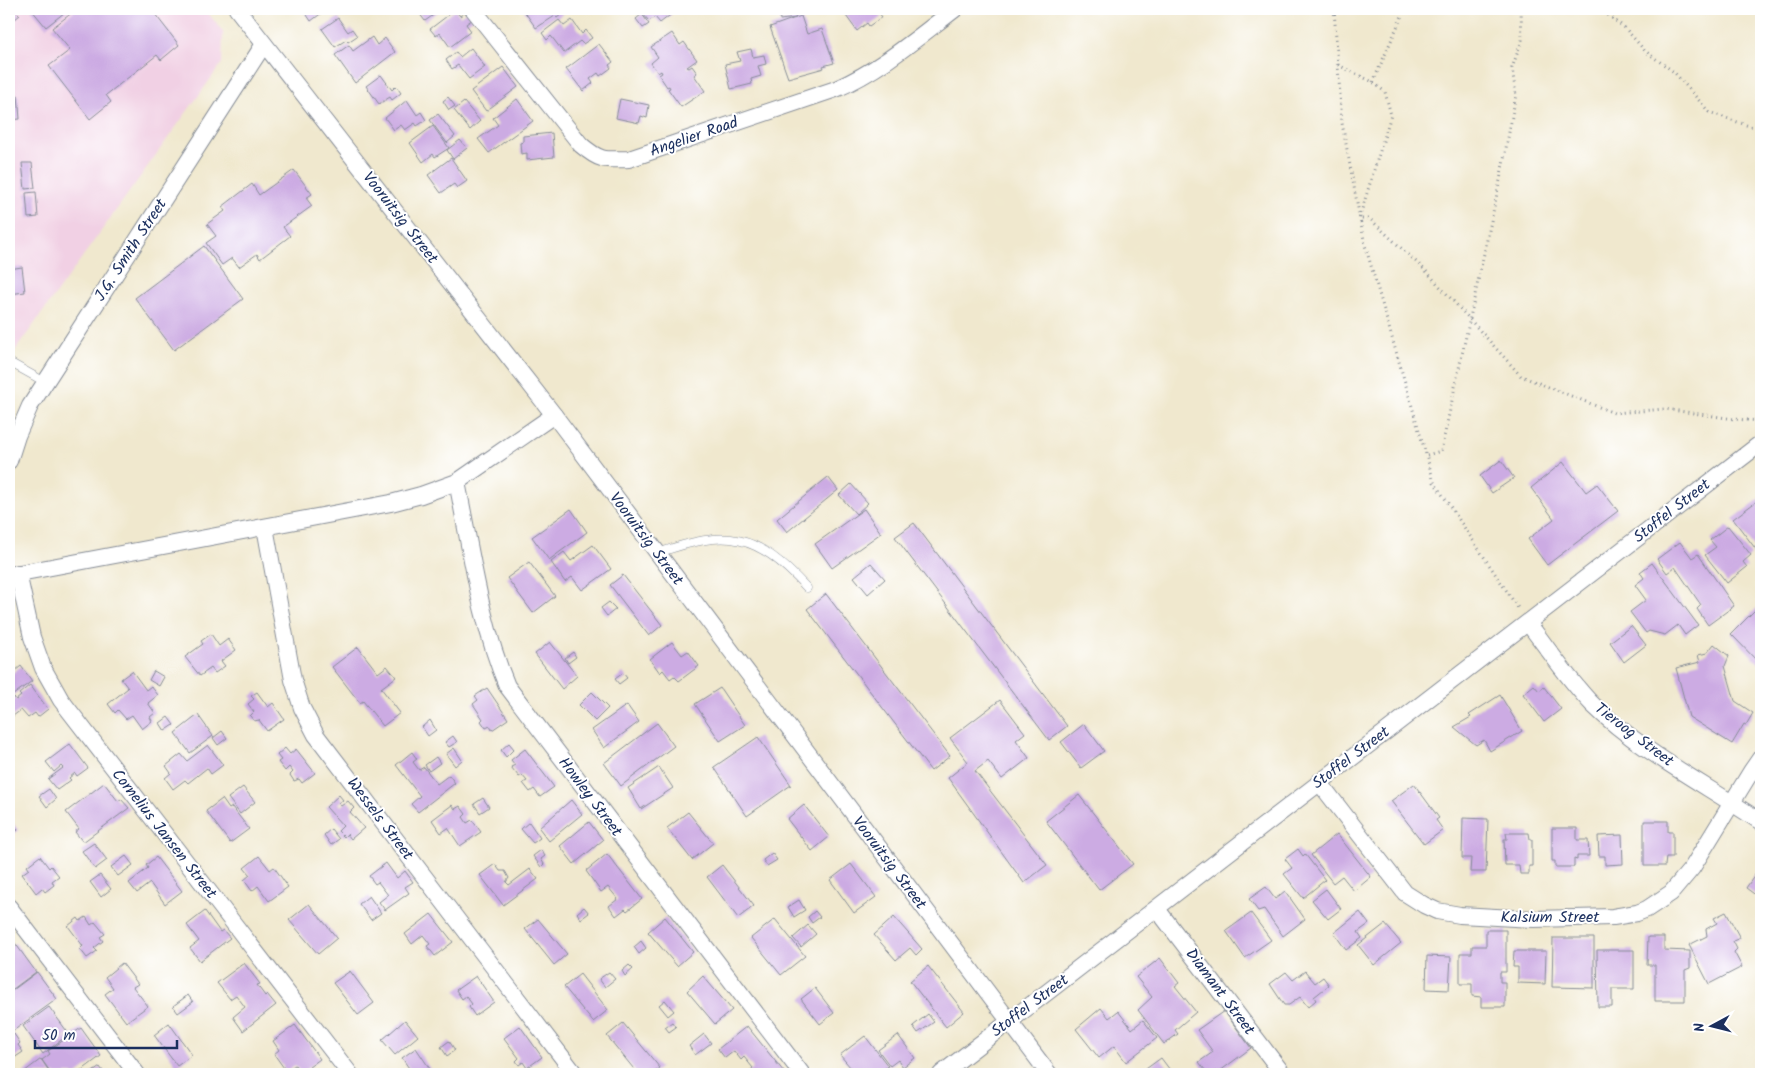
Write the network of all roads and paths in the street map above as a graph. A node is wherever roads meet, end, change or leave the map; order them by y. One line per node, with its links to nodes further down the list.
1 (237, 9): 8 (street, Vooruitsig Street)
2 (473, 9): 3 (street, Angelier Road)
3 (955, 9)
4 (1334, 9): 9 (path)
5 (1404, 9): 10 (path)
6 (1522, 9): 13 (path)
7 (1600, 9): 11 (path)
8 (264, 44): 15 (street, J.G. Smith Street); 16 (street, Vooruitsig Street)
9 (1338, 65): 10 (path); 12 (path)
10 (1373, 82): 12 (path)
11 (1761, 128)
12 (1359, 219): 13 (path); 20 (path)
13 (1470, 319): 17 (path); 20 (path)
14 (9, 362): 15 (lane)
15 (45, 382): 18 (street, J.G. Smith Street)
16 (554, 415): 22 (street); 24 (street, Vooruitsig Street)
17 (1761, 421)
18 (13, 435): 21 (street, J.G. Smith Street)
19 (1761, 443): 27 (street, Stoffel Street)
20 (1427, 455): 27 (path)
21 (9, 461)
22 (457, 482): 23 (street); 38 (street, Howley Street)
23 (265, 527): 25 (street); 37 (street, Wessels Street)
24 (658, 554): 26 (lane); 34 (street, Vooruitsig Street)
25 (14, 574): 36 (street, Cornelius Jansen Street)
26 (807, 588)
27 (1528, 623): 29 (street, Stoffel Street); 30 (street, Tieroog Street)
28 (1761, 757): 30 (street, Kalsium Street)
29 (1320, 782): 30 (street, Kalsium Street); 33 (street, Stoffel Street)
30 (1732, 802): 31 (street, Tieroog Street)
31 (1761, 822)
32 (9, 908): 35 (street)
33 (1157, 909): 34 (street, Stoffel Street); 41 (street, Diamant Street)
34 (1009, 1022): 39 (street, Stoffel Street); 40 (street, Vooruitsig Street)
35 (138, 1074)
36 (350, 1074)
37 (575, 1074)
38 (802, 1074)
39 (941, 1074)
40 (1048, 1074)
41 (1282, 1074)

